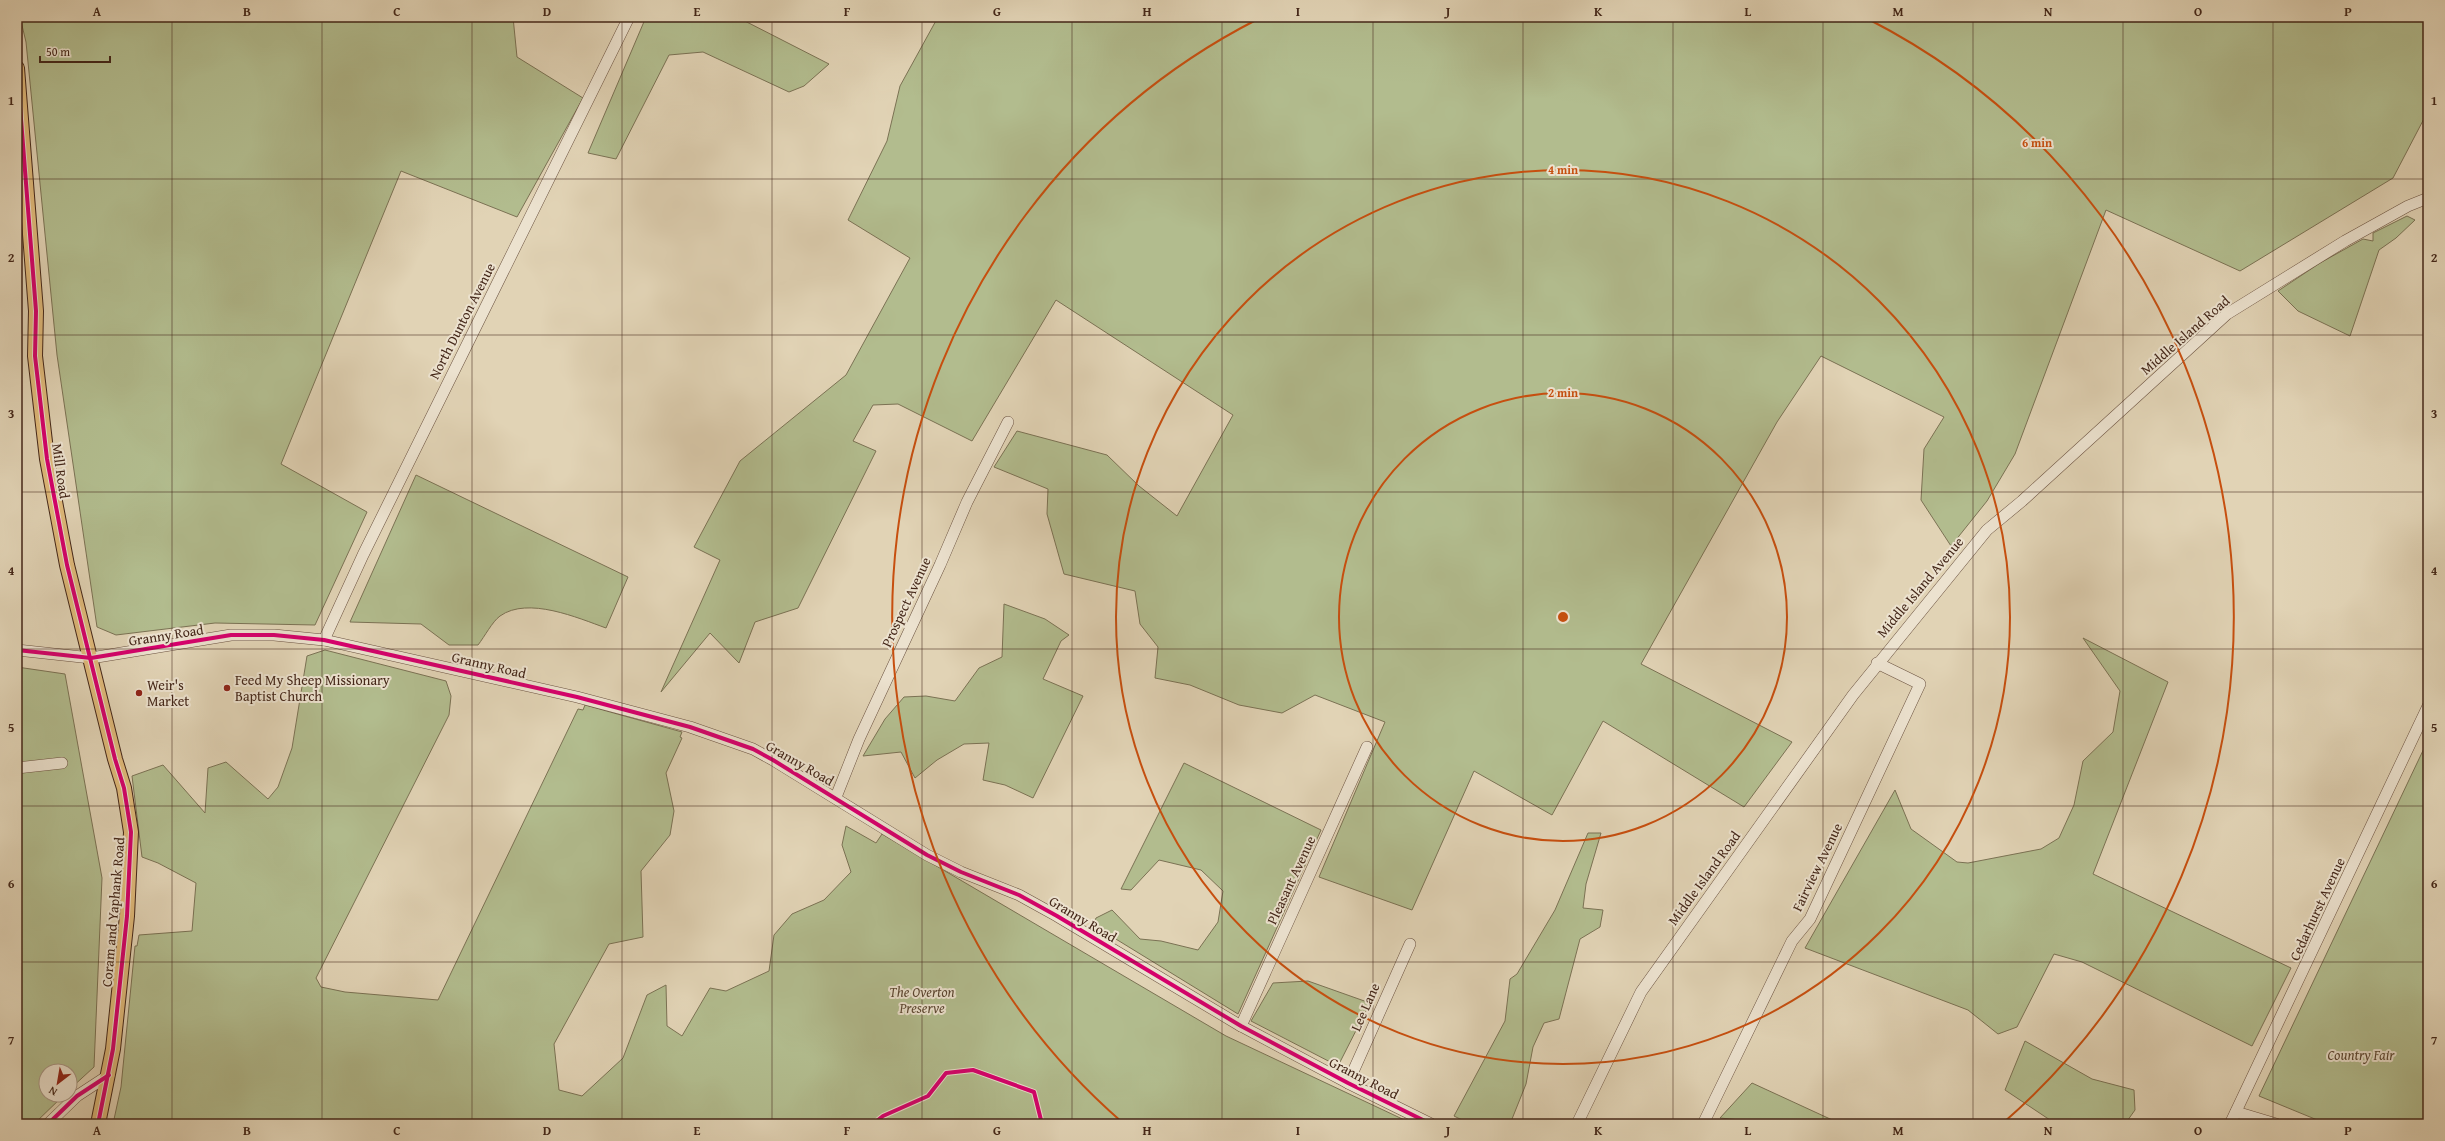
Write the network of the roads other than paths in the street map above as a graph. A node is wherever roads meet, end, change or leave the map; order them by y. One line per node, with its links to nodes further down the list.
1 (629, 17): 6 (street, North Dunton Avenue)
2 (17, 68): 8 (main road, Mill Road)
3 (2428, 198): 5 (street, Middle Island Road)
4 (1008, 422): 14 (street, Prospect Avenue)
5 (1987, 530): 9 (street, Middle Island Avenue)
6 (324, 640): 8 (street, Granny Road); 14 (street, Granny Road)
7 (17, 650): 8 (street, Granny Road)
8 (91, 658): 17 (main road, Coram and Yaphank Road)
9 (1877, 663): 23 (street, Middle Island Road); 24 (street, Fairview Avenue)
10 (2428, 706): 19 (street, Cedarhurst Avenue)
11 (1367, 747): 16 (street, Pleasant Avenue)
12 (62, 763): 13 (street)
13 (17, 768)
14 (836, 797): 16 (street, Granny Road)
15 (1410, 944): 18 (street, Lee Lane)
16 (1241, 1026): 18 (street, Granny Road)
17 (109, 1075): 20 (street); 21 (main road, Coram and Yaphank Road)
18 (1348, 1083): 22 (street, Granny Road)
19 (2236, 1112): 25 (street, Cedarhurst Avenue); 26 (street)
20 (48, 1124)
21 (98, 1124)
22 (1431, 1124)
23 (1577, 1124)
24 (1703, 1124)
25 (2230, 1124)
26 (2276, 1124)

